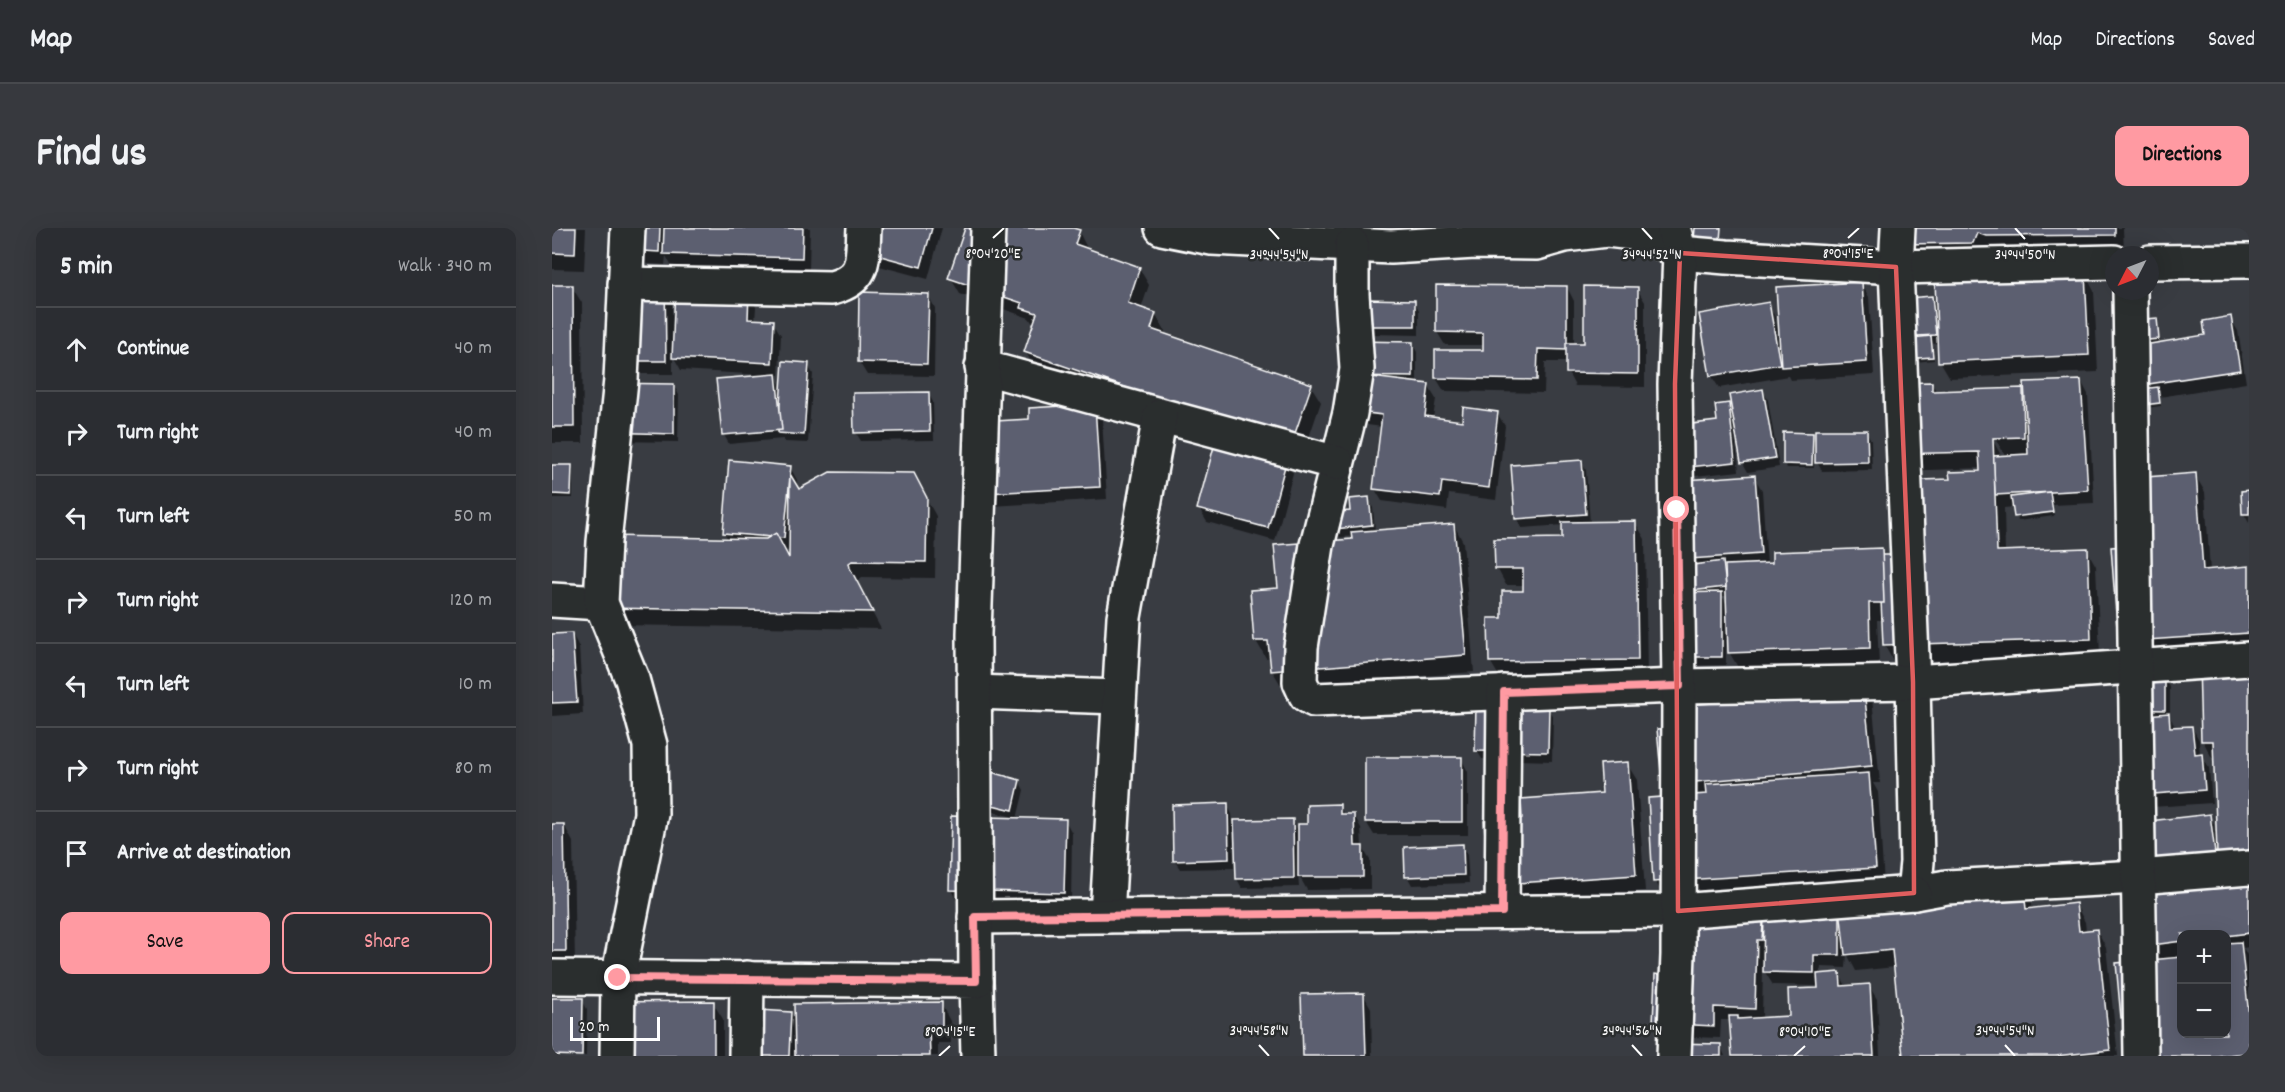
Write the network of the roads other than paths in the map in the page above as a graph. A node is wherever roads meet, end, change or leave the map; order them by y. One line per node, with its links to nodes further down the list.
1 (628, 228): 13 (street)
2 (864, 228): 13 (street)
3 (988, 228): 15 (street)
4 (1162, 228): 8 (street)
5 (1898, 228): 12 (street)
6 (1393, 238): 7 (street); 8 (street)
7 (1677, 240): 12 (street); 23 (street)
8 (1352, 245): 17 (street)
9 (2249, 261): 11 (street)
10 (2105, 262): 12 (street)
11 (2159, 262)
12 (1896, 267): 22 (street)
13 (625, 284): 19 (street)
14 (2130, 300): 21 (street)
15 (982, 367): 16 (street); 24 (street)
16 (1160, 416): 17 (street); 26 (street)
17 (1337, 463): 25 (street)
18 (552, 600): 19 (street)
19 (602, 603): 35 (street)
20 (2249, 659): 21 (street)
21 (2134, 666): 22 (street); 28 (street)
22 (1913, 682): 23 (street); 29 (street)
23 (1680, 686): 25 (street); 30 (street)
24 (975, 692): 26 (street); 33 (street)
25 (1504, 692): 31 (street)
26 (1119, 697): 32 (street)
27 (2249, 868): 28 (street)
28 (2138, 877): 29 (street); 42 (street)
29 (1914, 892): 30 (street)
30 (1678, 911): 31 (street); 41 (street)
31 (1502, 912): 32 (street)
32 (1107, 916): 33 (street)
33 (975, 917): 37 (street)
34 (552, 977): 35 (street)
35 (618, 978): 36 (street); 38 (street)
36 (747, 978): 37 (street); 39 (street)
37 (976, 981): 40 (street)
38 (617, 1056)
39 (746, 1056)
40 (978, 1056)
41 (1674, 1056)
42 (2141, 1056)

